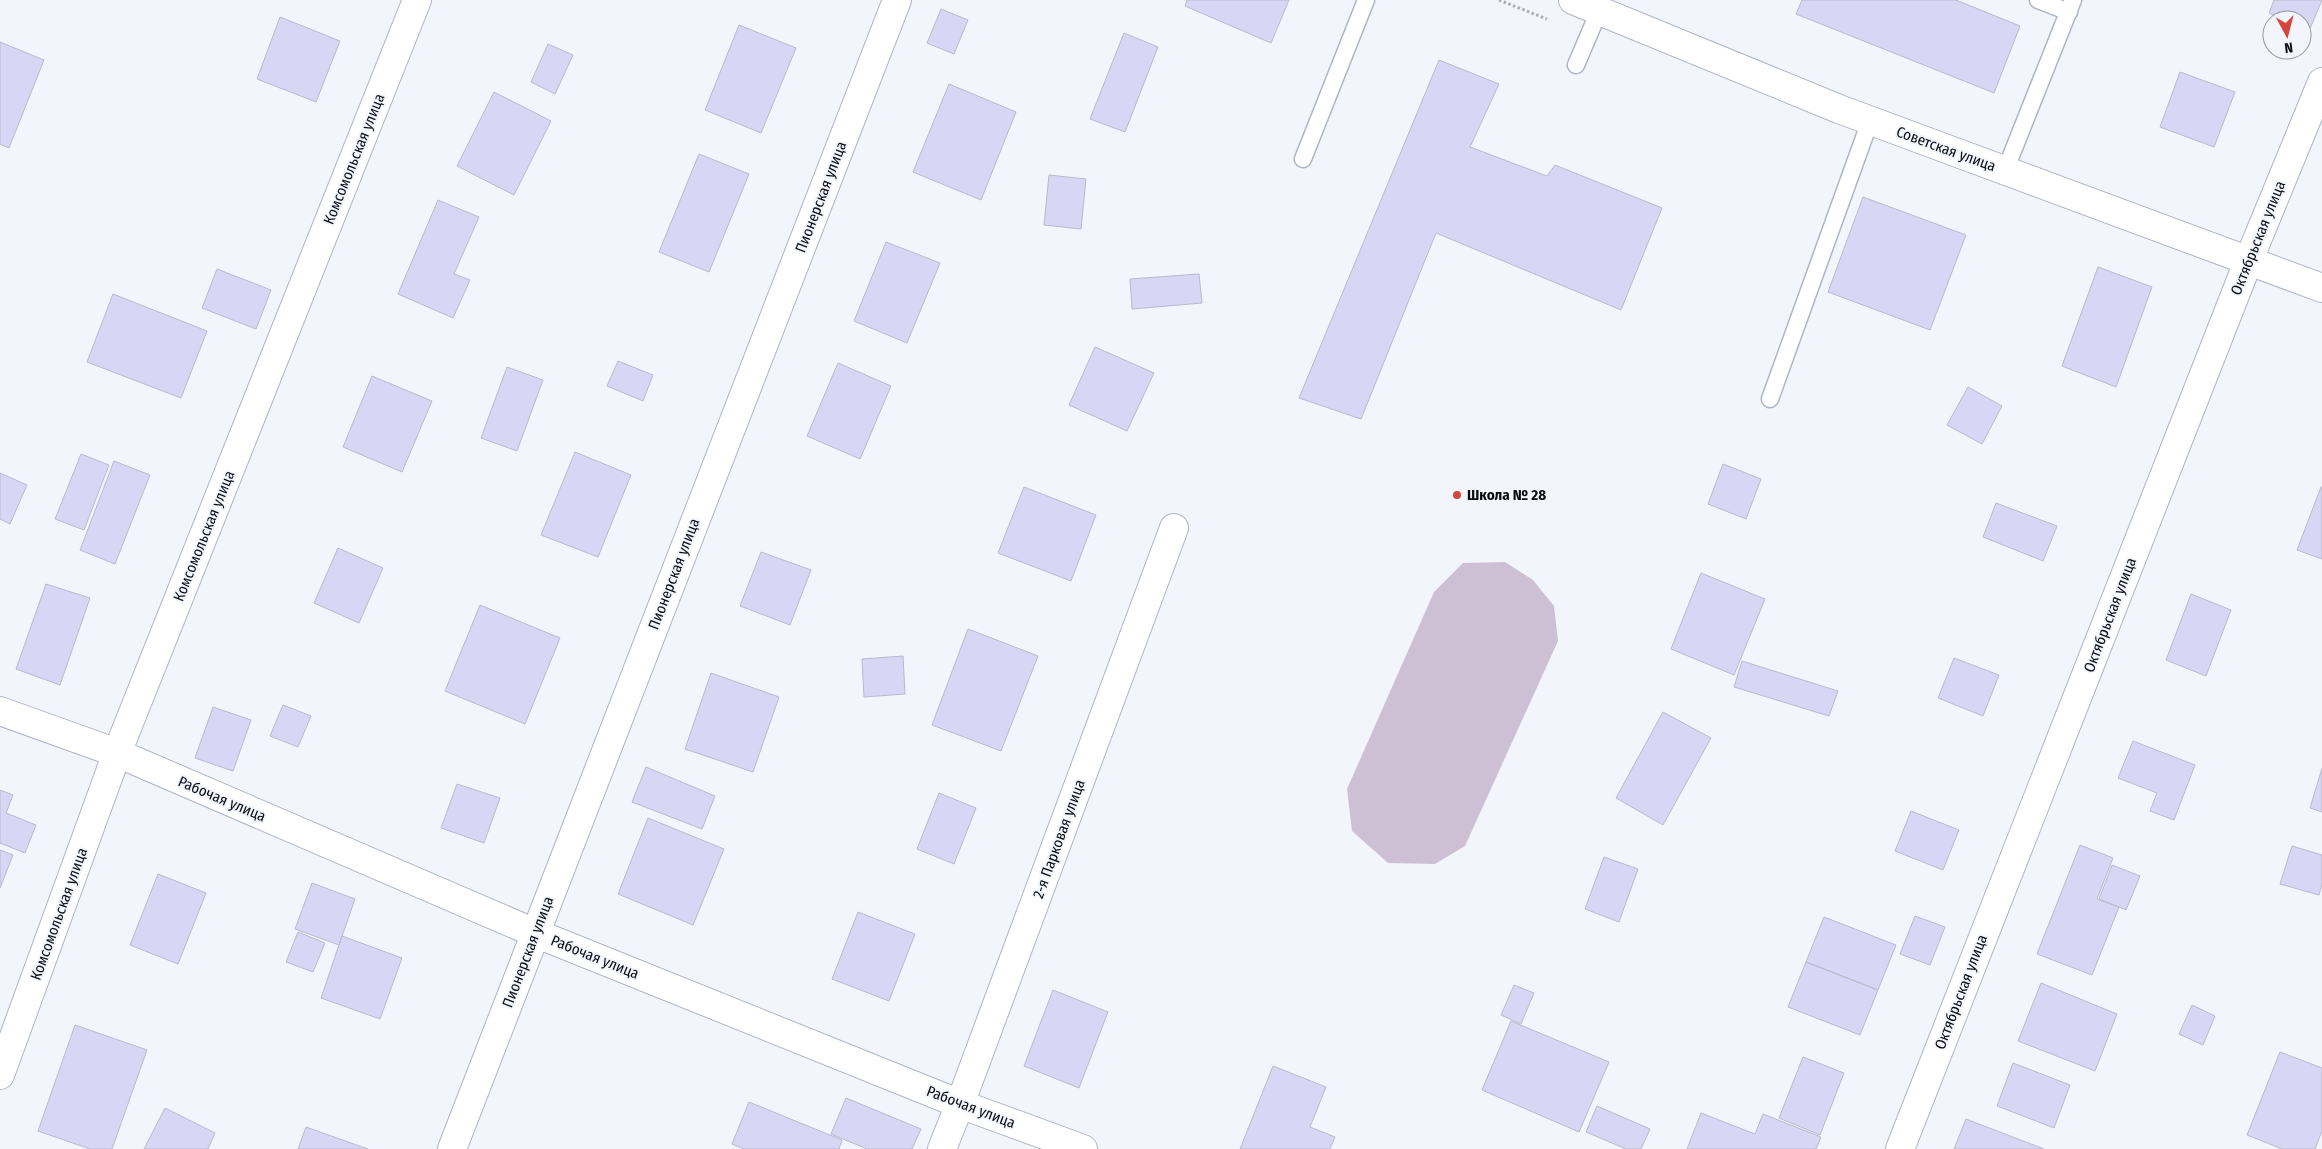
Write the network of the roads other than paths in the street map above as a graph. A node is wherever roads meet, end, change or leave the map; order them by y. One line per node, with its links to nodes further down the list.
1 (417, 0): 18 (street, Комсомольская улица)
2 (897, 0): 19 (street, Пионерская улица)
3 (1366, 0): 11 (lane)
4 (1573, 0): 7 (street, Советская улица)
5 (2038, 0): 6 (lane)
6 (2071, 6): 12 (lane)
7 (1613, 9): 8 (lane); 10 (street, Советская улица)
8 (1576, 66)
9 (2322, 82): 13 (street, Октябрьская улица)
10 (1870, 121): 12 (street, Советская улица); 15 (lane)
11 (1303, 160)
12 (2005, 171): 13 (street, Советская улица)
13 (2248, 262): 14 (street, Советская улица); 25 (street, Октябрьская улица)
14 (2322, 288)
15 (1770, 399)
16 (1174, 528): 21 (street, 2-я Парковая улица)
17 (0, 710): 18 (street, Рабочая улица)
18 (117, 754): 19 (street, Рабочая улица); 20 (street, Комсомольская улица)
19 (535, 934): 21 (street, Рабочая улица); 22 (street, Пионерская улица)
20 (0, 1075)
21 (960, 1104): 23 (street, 2-я Парковая улица); 24 (street, Рабочая улица)
22 (452, 1149)
23 (942, 1149)
24 (1083, 1149)
25 (1900, 1149)

